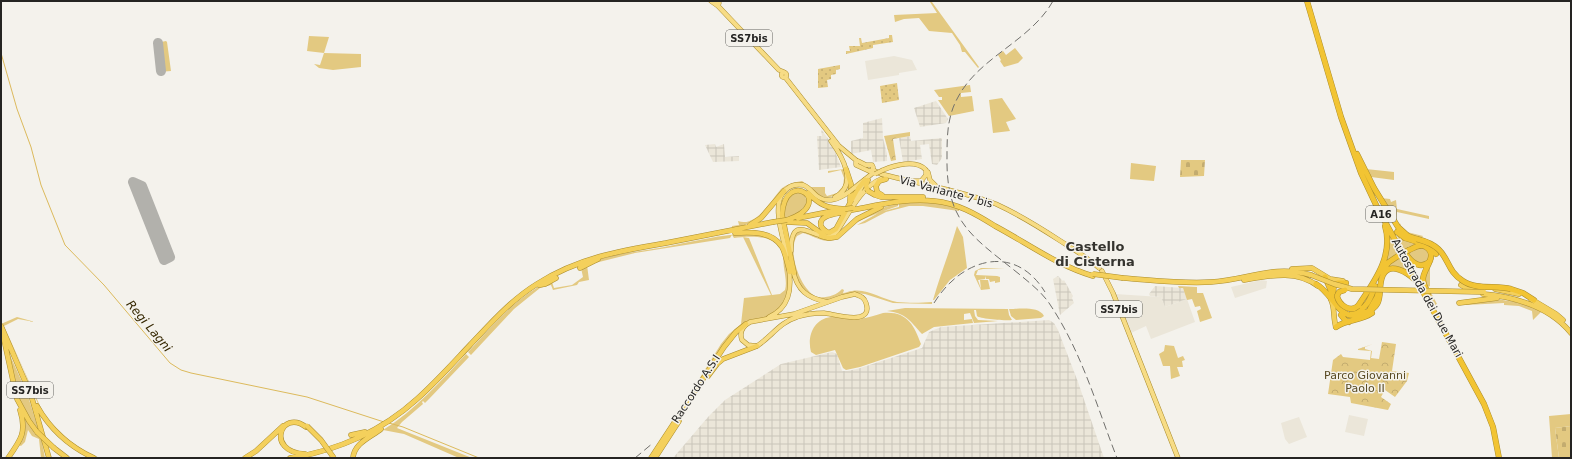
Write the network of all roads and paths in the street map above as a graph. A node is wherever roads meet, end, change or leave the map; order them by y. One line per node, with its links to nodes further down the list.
1 (711, 1): 4 (main road, SS7bis)
2 (716, 1): 4 (main road, SS7bis)
3 (1308, 1): 5 (highway, Autostrada dei Due Mari / A16)
4 (718, 6): 6 (main road, SS7bis)
5 (1342, 117): 7 (highway, Autostrada dei Due Mari / A16); 14 (highway, Autostrada dei Due Mari / A16)
6 (822, 125): 8 (main road); 10 (main road, Via Variante 7 bis / SS7bis)
7 (1348, 132): 15 (highway); 24 (highway, Autostrada dei Due Mari / A16)
8 (846, 168): 18 (main road); 23 (highway)
9 (882, 169): 10 (main road, bridge); 12 (main road); 16 (main road)
10 (874, 173): 12 (main road, Via Variante 7 bis / SS7bis); 13 (main road)
11 (886, 178): 12 (main road); 19 (highway); 23 (main road)
12 (898, 179): 16 (main road, Via Variante 7 bis / SS7bis)
13 (866, 180): 18 (main road, bridge); 19 (highway); 23 (highway)
14 (1366, 185): 47 (highway); 56 (highway, Autostrada dei Due Mari / A16)
15 (1374, 188): 30 (highway); 52 (highway, bridge)
16 (941, 189): 92 (main road, Via Variante 7 bis / SS7bis)
17 (784, 191): 18 (main road); 25 (main road); 27 (highway)
18 (813, 192)
19 (887, 197): 20 (highway)
20 (927, 198): 22 (highway); 23 (highway)
21 (901, 201): 22 (highway); 23 (highway); 28 (highway)
22 (962, 207): 42 (highway, bridge)
23 (849, 208): 23 (highway); 25 (highway); 26 (highway); 28 (main road)
24 (1383, 214): 32 (highway); 56 (highway, Autostrada dei Due Mari / A16)
25 (780, 218): 36 (main road)
26 (787, 221): 27 (highway, bridge); 28 (highway); 36 (highway)
27 (735, 231): 33 (highway); 36 (highway); 71 (highway)
28 (823, 236): 36 (main road)
29 (1432, 239): 30 (highway)
30 (1426, 243): 31 (highway)
31 (1436, 254)
32 (1431, 258): 35 (highway, bridge); 56 (highway)
33 (598, 259): 34 (highway); 45 (highway)
34 (580, 268)
35 (1383, 268): 58 (highway); 59 (highway)
36 (792, 272): 53 (main road); 62 (main road)
37 (1270, 273): 38 (highway); 40 (highway); 42 (highway); 42 (highway); 44 (highway)
38 (1310, 276): 48 (highway, bridge); 49 (highway, bridge)
39 (1346, 276): 43 (highway)
40 (1326, 277): 43 (highway); 50 (highway)
41 (556, 278): 45 (highway)
42 (1157, 281)
43 (1342, 282): 48 (highway); 50 (highway)
44 (1316, 284): 60 (highway); 60 (highway)
45 (539, 285): 71 (highway)
46 (1461, 285): 52 (highway)
47 (1372, 287): 48 (highway, bridge); 58 (highway)
48 (1345, 291): 49 (highway, bridge)
49 (1484, 293): 51 (highway); 57 (highway)
50 (1334, 296): 60 (highway)
51 (1516, 298): 54 (highway); 57 (highway)
52 (1534, 300): 57 (highway)
53 (828, 302): 62 (main road); 70 (main road)
54 (1459, 303)
55 (1376, 306): 56 (highway); 59 (highway); 63 (highway)
56 (1432, 306): 93 (highway, Autostrada dei Due Mari)
57 (1546, 310): 67 (highway); 69 (highway)
58 (1357, 312): 61 (highway)
59 (1368, 312): 61 (highway)
60 (1339, 313): 61 (highway, bridge); 63 (highway); 66 (highway)
61 (1348, 313)
62 (765, 319): 64 (main road)
63 (1350, 322): 66 (highway)
64 (746, 324): 70 (main road); 90 (highway, Raccordo A.S.I)
65 (1, 326): 72 (highway, SS7bis)
66 (1336, 327)
67 (1571, 328)
68 (2, 333): 73 (highway); 81 (highway, SS7bis)
69 (1571, 333)
70 (757, 346): 91 (highway, Raccordo A.S.I)
71 (466, 351): 75 (highway)
72 (32, 398): 81 (highway, SS7bis); 83 (highway)
73 (17, 399): 80 (highway); 82 (highway, bridge)
74 (307, 427): 79 (highway); 84 (highway); 87 (highway, bridge)
75 (378, 429): 76 (highway); 77 (highway); 89 (highway)
76 (367, 436): 77 (highway); 88 (highway)
77 (352, 440): 78 (highway)
78 (344, 446): 79 (highway); 86 (highway)
79 (315, 454): 85 (highway)
80 (8, 458)
81 (48, 458)
82 (67, 458)
83 (94, 458)
84 (245, 458)
85 (290, 458)
86 (303, 458)
87 (333, 458)
88 (349, 458)
89 (353, 458)
90 (651, 458)
91 (655, 458)
92 (1178, 458)
93 (1500, 458)

